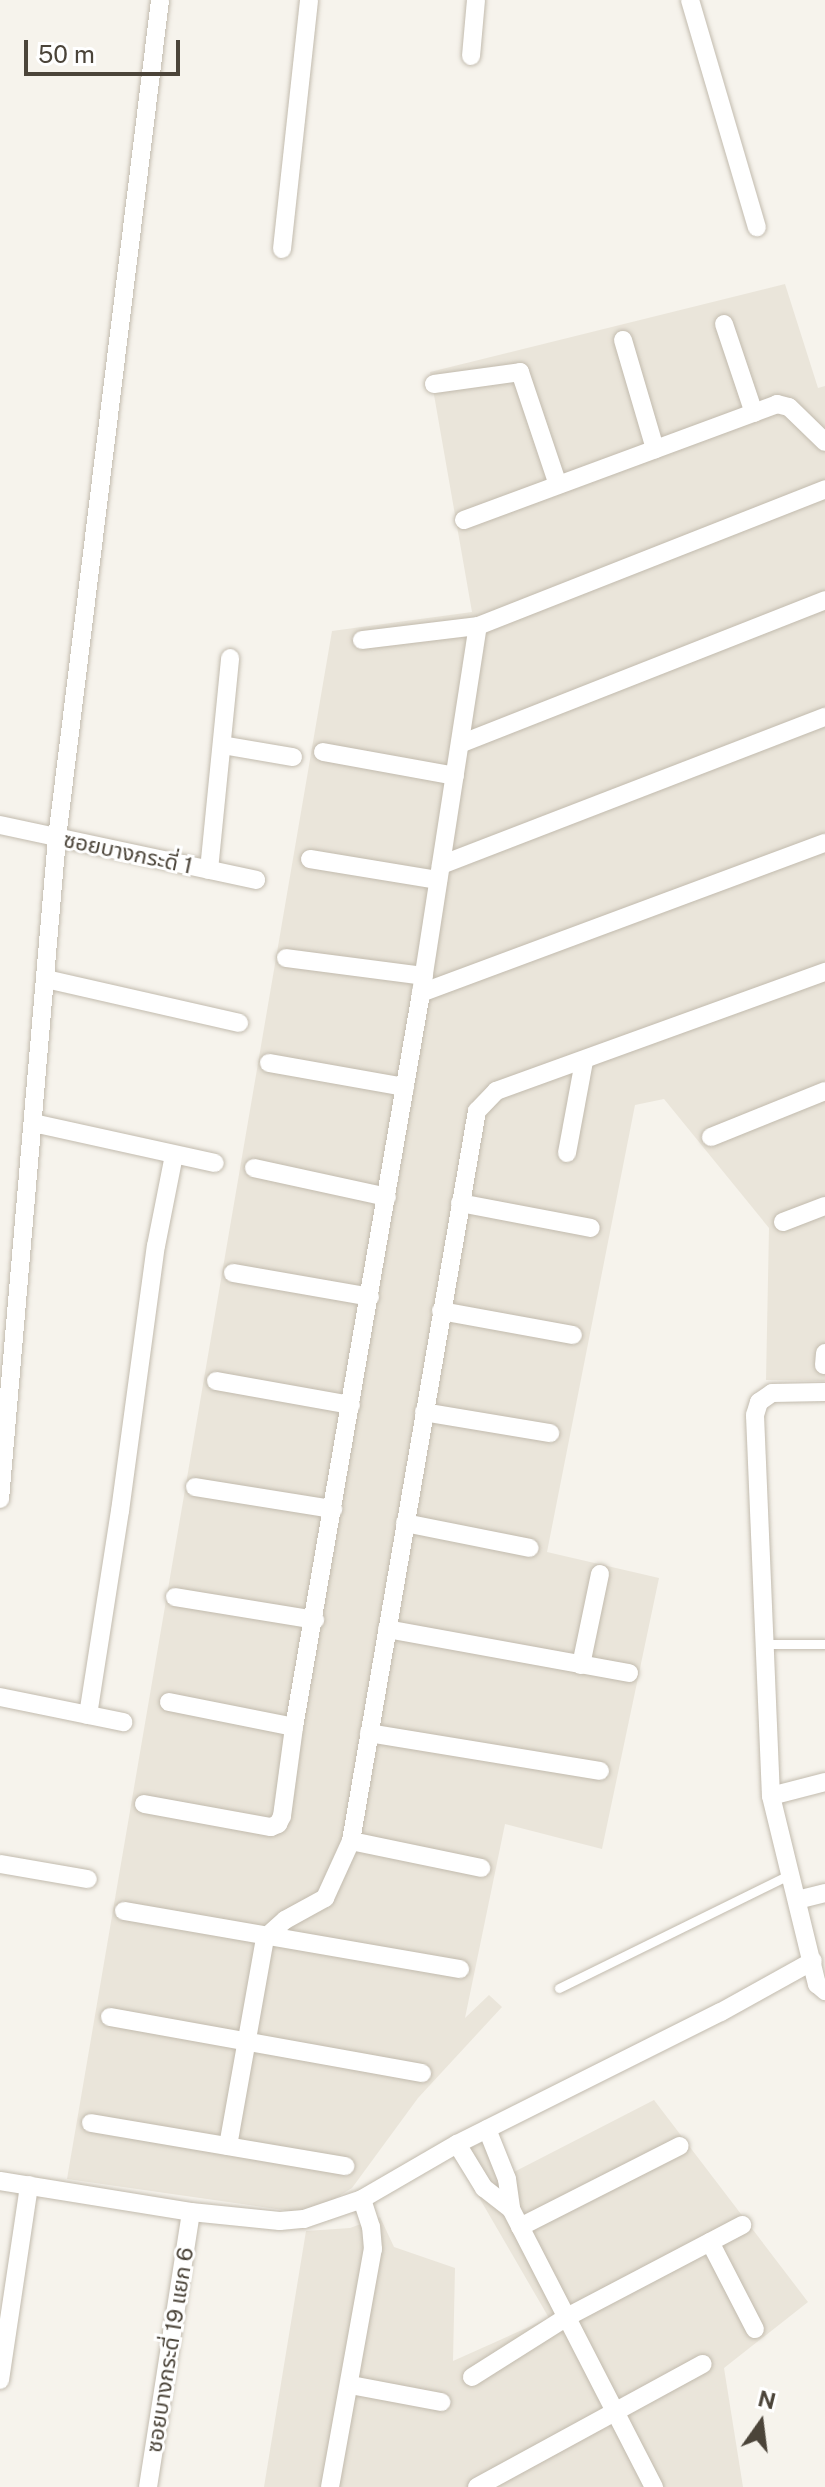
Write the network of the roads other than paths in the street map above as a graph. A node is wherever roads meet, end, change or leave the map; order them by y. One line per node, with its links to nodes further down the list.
1 (160, 0): 28 (street)
2 (309, 0): 7 (street)
3 (476, 0): 5 (street)
4 (690, 0): 6 (street)
5 (471, 56)
6 (757, 227)
7 (282, 249)
8 (724, 324): 11 (street)
9 (623, 340): 13 (street)
10 (434, 384): 14 (street)
11 (754, 413): 12 (street); 13 (street)
12 (825, 442)
13 (655, 449): 14 (street)
14 (558, 485): 16 (street)
15 (825, 489): 18 (street)
16 (464, 520)
17 (825, 600): 22 (street)
18 (478, 626): 19 (street); 22 (street)
19 (362, 640)
20 (230, 658): 23 (street)
21 (825, 717): 32 (street)
22 (460, 744): 26 (street)
23 (222, 745): 25 (street); 31 (street)
24 (323, 752): 26 (street)
25 (293, 757)
26 (455, 776): 32 (street)
27 (0, 825): 28 (street, ซอยบางกระดี่ 1)
28 (57, 838): 31 (street, ซอยบางกระดี่ 1); 36 (street)
29 (825, 843): 37 (street)
30 (310, 859): 32 (street)
31 (209, 870): 33 (street, ซอยบางกระดี่ 1)
32 (440, 872): 37 (street)
33 (256, 880)
34 (286, 958): 37 (street)
35 (825, 972): 39 (street)
36 (46, 979): 38 (street); 43 (street)
37 (423, 984): 41 (street)
38 (239, 1023)
39 (584, 1061): 45 (street); 50 (street)
40 (269, 1063): 41 (street)
41 (405, 1087): 49 (street)
42 (825, 1091): 44 (street)
43 (33, 1123): 46 (street); 58 (street)
44 (711, 1137)
45 (567, 1153)
46 (174, 1155): 47 (street); 79 (street)
47 (215, 1163)
48 (254, 1168): 49 (street)
49 (387, 1197): 55 (street)
50 (460, 1203): 53 (street); 56 (street)
51 (825, 1206): 52 (street)
52 (783, 1222)
53 (591, 1228)
54 (233, 1273): 55 (street)
55 (370, 1297): 61 (street)
56 (441, 1311): 57 (street); 62 (street)
57 (573, 1335)
58 (6, 1365): 65 (street)
59 (216, 1381): 61 (street)
60 (825, 1392): 73 (street)
61 (351, 1405): 66 (street)
62 (424, 1412): 63 (street); 67 (street)
63 (550, 1433)
64 (195, 1487): 66 (street)
65 (0, 1499)
66 (333, 1509): 71 (street)
67 (405, 1523): 68 (street); 72 (street)
68 (530, 1548)
69 (600, 1574): 75 (street)
70 (175, 1597): 71 (street)
71 (315, 1620): 81 (street)
72 (387, 1629): 75 (street); 82 (street)
73 (764, 1644): 74 (lane); 85 (street)
74 (825, 1644)
75 (581, 1665): 76 (street)
76 (629, 1673)
77 (0, 1697): 79 (street)
78 (169, 1702): 81 (street)
79 (88, 1715): 80 (street)
80 (123, 1722)
81 (294, 1727): 86 (street)
82 (369, 1733): 83 (street); 87 (street)
83 (600, 1771)
84 (825, 1782): 85 (street)
85 (771, 1796): 90 (street)
86 (144, 1804)
87 (351, 1841): 89 (street); 95 (street)
88 (0, 1864): 91 (street)
89 (481, 1868)
90 (789, 1875): 93 (street); 98 (lane)
91 (88, 1879)
92 (825, 1893): 93 (street)
93 (797, 1900): 96 (street)
94 (124, 1911): 95 (street)
95 (265, 1938): 97 (street); 101 (street)
96 (813, 1961): 99 (street); 104 (street)
97 (460, 1969)
98 (559, 1988)
99 (825, 1991)
100 (110, 2017): 101 (street)
101 (247, 2042): 102 (street); 106 (street)
102 (422, 2073)
103 (91, 2123): 106 (street)
104 (487, 2129): 105 (street); 112 (street)
105 (457, 2144): 111 (street); 112 (street)
106 (228, 2146): 108 (street)
107 (680, 2146): 115 (street)
108 (345, 2166)
109 (0, 2181): 110 (street)
110 (29, 2185): 113 (street); 121 (street)
111 (362, 2199): 113 (street); 122 (street)
112 (511, 2209): 115 (street)
113 (191, 2212): 125 (street, ซอยบางกระดี่ 19 แยก 6)
114 (742, 2225): 116 (street)
115 (520, 2227): 117 (street)
116 (710, 2242): 117 (street); 118 (street)
117 (567, 2317): 120 (street); 124 (street)
118 (755, 2329)
119 (703, 2364): 124 (street)
120 (472, 2377)
121 (0, 2380)
122 (351, 2385): 123 (street); 126 (street)
123 (441, 2402)
124 (616, 2412): 127 (street); 128 (street)
125 (148, 2487)
126 (330, 2487)
127 (477, 2487)
128 (654, 2487)

